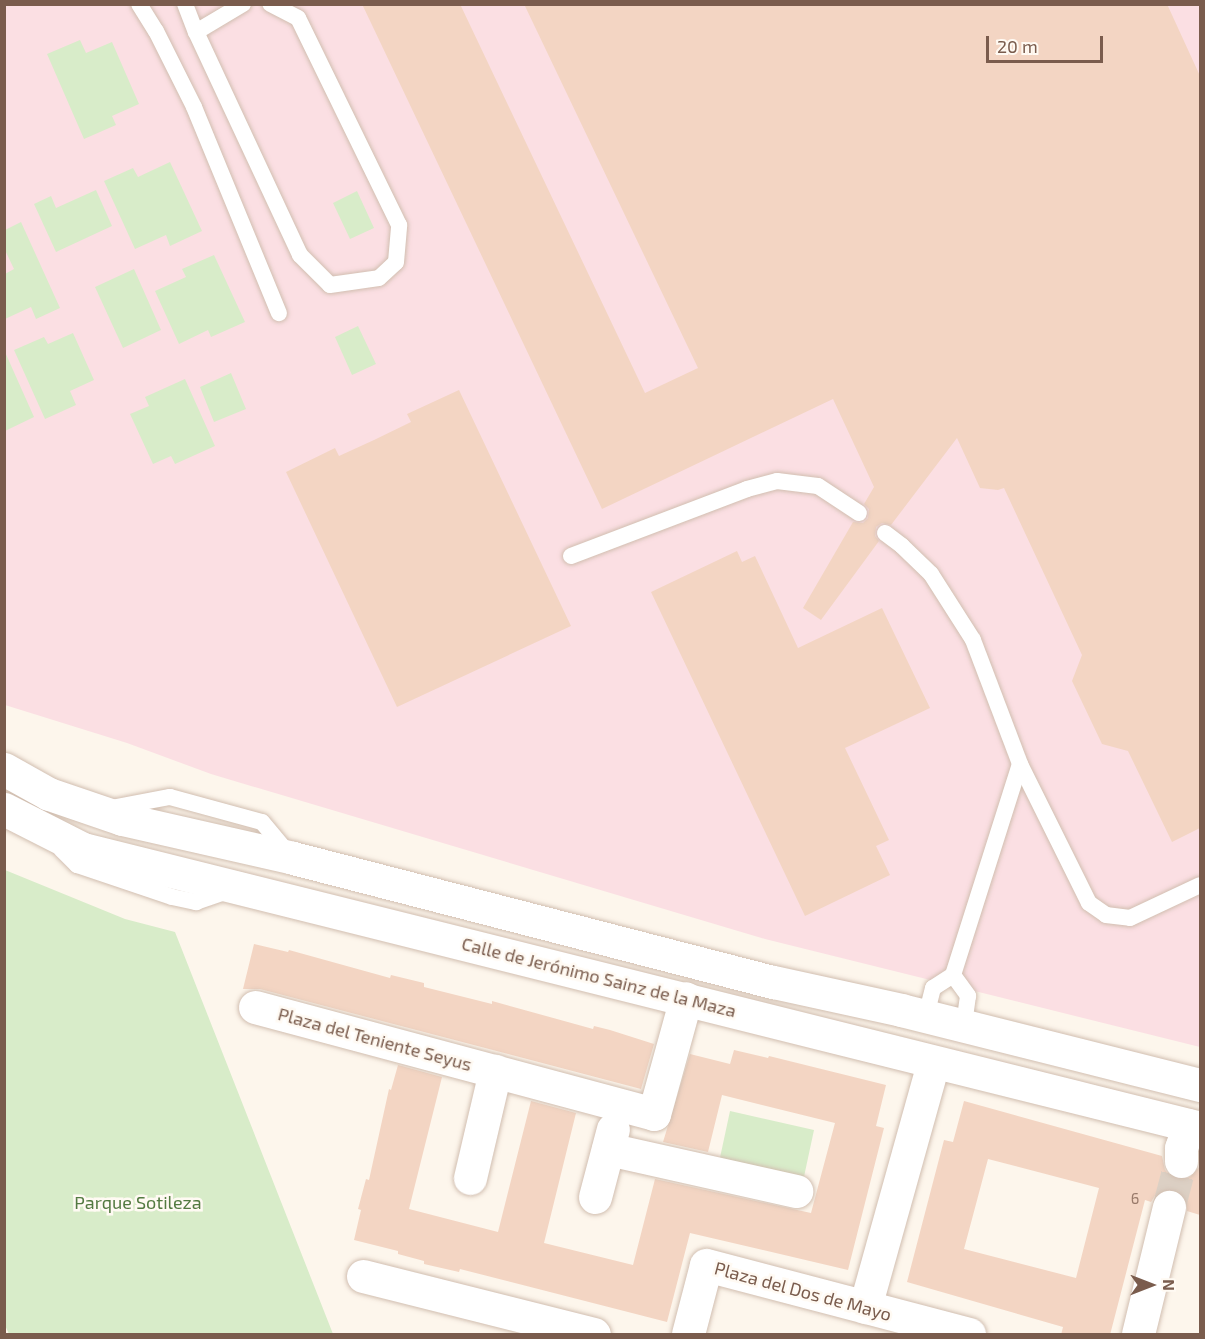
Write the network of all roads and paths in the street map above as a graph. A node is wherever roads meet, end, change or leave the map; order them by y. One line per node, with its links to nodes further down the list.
1 (139, 4): 6 (lane)
2 (184, 4): 5 (lane)
3 (243, 4): 5 (lane)
4 (270, 4): 5 (lane)
5 (196, 32)
6 (279, 314)
7 (859, 513): 9 (lane)
8 (885, 533): 10 (lane)
9 (571, 556)
10 (1020, 764): 13 (lane); 14 (lane)
11 (4, 769): 17 (main road, Calle de Jerónimo Sainz de la Maza)
12 (4, 809): 15 (main road, Calle de Jerónimo Sainz de la Maza)
13 (1200, 885)
14 (954, 975): 17 (lane); 18 (lane)
15 (686, 998): 19 (main road, Calle de Jerónimo Sainz de la Maza); 22 (main road, Plaza del Teniente Seyus)
16 (255, 1007): 20 (main road, Plaza del Teniente Seyus)
17 (926, 1017): 18 (main road, Calle de Jerónimo Sainz de la Maza)
18 (964, 1025): 21 (main road, Calle de Jerónimo Sainz de la Maza)
19 (933, 1063): 23 (main road, Calle de Jerónimo Sainz de la Maza); 31 (main road)
20 (495, 1071): 22 (main road, Plaza del Teniente Seyus); 26 (main road, Plaza del Teniente Seyus)
21 (1200, 1085)
22 (619, 1105): 24 (main road)
23 (1195, 1127): 25 (main road)
24 (608, 1149): 27 (main road); 28 (main road)
25 (1181, 1161)
26 (470, 1178)
27 (796, 1191)
28 (595, 1197)
29 (1169, 1207): 35 (main road)
30 (363, 1276): 32 (main road)
31 (865, 1307): 33 (main road, Plaza del Dos de Mayo); 34 (main road, Plaza del Dos de Mayo)
32 (578, 1333)
33 (688, 1335)
34 (969, 1335)
35 (1138, 1335)

